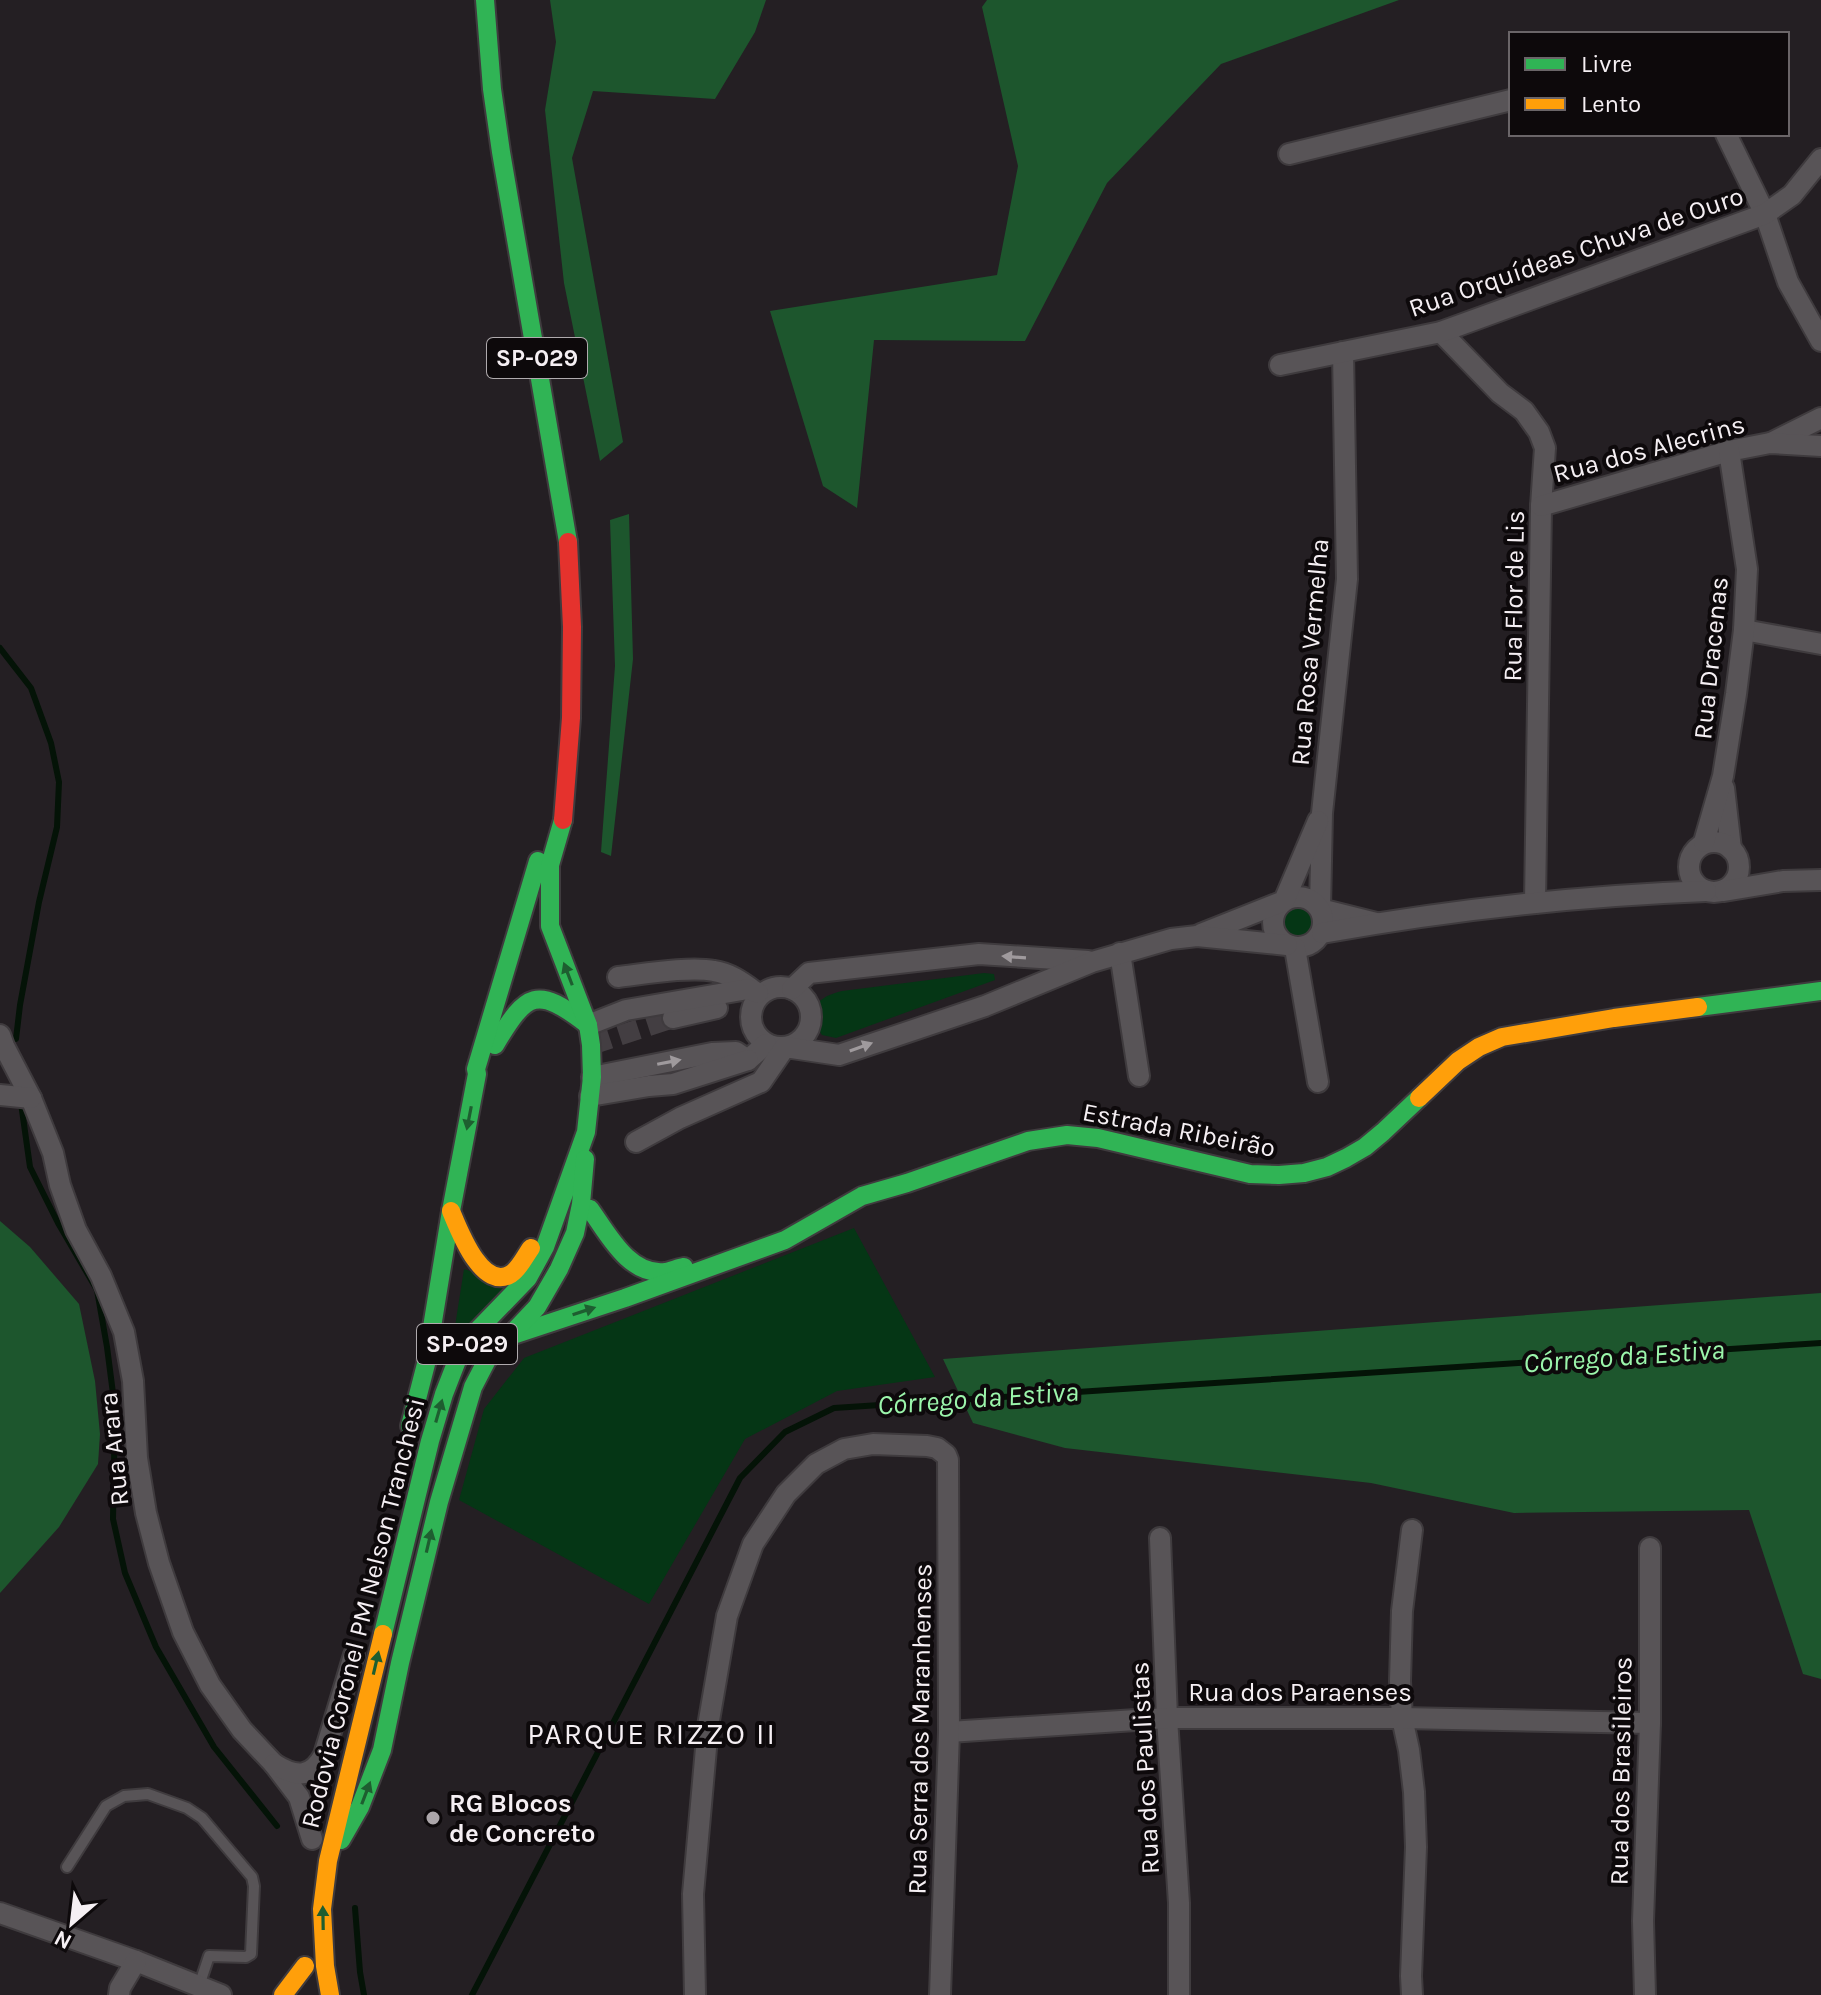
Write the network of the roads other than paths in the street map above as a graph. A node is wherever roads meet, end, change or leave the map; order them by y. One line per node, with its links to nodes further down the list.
1 (485, 0): 18 (main road, Rodovia Coronel PM Nelson Tranchesi / SP-029)
2 (1509, 100): 4 (street)
3 (1727, 136): 6 (street)
4 (1289, 154)
5 (1821, 159): 6 (street, Rua Orquídeas Chuva de Ouro)
6 (1765, 214): 7 (street, Rua Orquídeas Chuva de Ouro); 8 (street)
7 (1441, 332): 9 (street, Rua Orquídeas Chuva de Ouro); 15 (street, Rua Flor de Lis)
8 (1821, 341)
9 (1343, 352): 10 (street, Rua Orquídeas Chuva de Ouro); 20 (street, Rua Rosa Vermelha)
10 (1280, 365)
11 (1821, 418): 12 (street, Rua dos Alecrins)
12 (1770, 443): 13 (street, Rua dos Alecrins); 14 (street, Rua dos Alecrins)
13 (1821, 446)
14 (1729, 451): 15 (street, Rua dos Alecrins); 16 (street, Rua Dracenas)
15 (1541, 506): 29 (street, Rua Flor de Lis)
16 (1744, 630): 17 (street); 19 (street, Rua Dracenas)
17 (1821, 644)
18 (571, 718): 42 (main road, Rodovia Coronel PM Nelson Tranchesi / SP-029, one-way to 18); 45 (main road, Rodovia Coronel PM Nelson Tranchesi / SP-029)
19 (1723, 776): 21 (street, Rua Dracenas); 22 (street, Rua Dracenas)
20 (1322, 813): 28 (street, Rua Rosa Vermelha); 30 (street, Rua Rosa Vermelha)
21 (1704, 842): 22 (street); 23 (street)
22 (1735, 858): 25 (street); 26 (street)
23 (1689, 863): 26 (street); 27 (street)
24 (1821, 880): 25 (street)
25 (1783, 881): 26 (street)
26 (1715, 891): 27 (street)
27 (1647, 894): 29 (street)
28 (1284, 901): 30 (street); 33 (street); 34 (street)
29 (1535, 903): 31 (street)
30 (1320, 909): 31 (street); 32 (street)
31 (1376, 923): 32 (street)
32 (1322, 933): 34 (street)
33 (1197, 936): 34 (street); 35 (street)
34 (1291, 946): 47 (street)
35 (1120, 953): 36 (street); 46 (street)
36 (1092, 962): 38 (street, one-way to 38); 44 (street, one-way to 36)
37 (618, 977): 40 (street)
38 (792, 989): 44 (street); 44 (street)
39 (1821, 991): 56 (main road, Estrada Ribeirão)
40 (758, 993): 41 (street); 42 (street)
41 (673, 1018)
42 (588, 1025): 45 (main road, SP-029); 48 (main road, Rodovia Coronel PM Nelson Tranchesi / SP-029)
43 (0, 1035): 50 (street, Rua Arara)
44 (775, 1045): 48 (street, one-way to 44); 52 (street)
45 (477, 1074): 55 (main road, Rodovia Coronel PM Nelson Tranchesi / SP-029, one-way to 55)
46 (1139, 1076)
47 (1318, 1082)
48 (591, 1087): 51 (main road, Rodovia Coronel PM Nelson Tranchesi / SP-029)
49 (0, 1095): 50 (street)
50 (31, 1098): 68 (street, Rua Arara)
51 (586, 1141): 53 (main road, Rodovia Coronel PM Nelson Tranchesi / SP-029); 54 (main road, SP-029); 57 (main road, SP-029)
52 (636, 1142)
53 (564, 1194): 55 (main road, SP-029); 72 (main road, Rodovia Coronel PM Nelson Tranchesi / SP-029, one-way to 53)
54 (590, 1209): 56 (main road, Estrada Ribeirão); 57 (main road, SP-029)
55 (451, 1211): 59 (main road, Rodovia Coronel PM Nelson Tranchesi / SP-029)
56 (785, 1240): 58 (main road, Estrada Ribeirão, one-way to 56)
57 (537, 1307): 58 (main road, SP-029)
58 (510, 1336): 72 (main road, SP-029, one-way to 58)
59 (404, 1450)
60 (1412, 1530): 65 (street)
61 (1160, 1538): 64 (street, Rua dos Paulistas)
62 (1650, 1548): 66 (street, Rua dos Brasileiros)
63 (356, 1647): 68 (street, Rodovia Coronel PM Nelson Tranchesi); 69 (main road, Rodovia Coronel PM Nelson Tranchesi)
64 (1167, 1718): 65 (street, Rua dos Paraenses); 67 (street, Rua dos Paraenses); 84 (street, Rua dos Paulistas)
65 (1402, 1718): 66 (street, Rua dos Paraenses); 85 (street)
66 (1650, 1723): 86 (street, Rua dos Brasileiros)
67 (949, 1732): 82 (street, Rua Serra dos Maranhenses); 83 (street, Rua Serra dos Maranhenses)
68 (274, 1764): 71 (street, Rua Arara)
69 (326, 1777)
70 (319, 1808): 71 (main road, Rodovia Coronel PM Nelson Tranchesi)
71 (311, 1845)
72 (328, 1861): 81 (main road, Rodovia Coronel PM Nelson Tranchesi / SP-029, one-way to 72)
73 (67, 1867): 76 (lane)
74 (0, 1913): 75 (street)
75 (136, 1961): 76 (street); 77 (street)
76 (199, 1986): 78 (street)
77 (119, 1995)
78 (221, 1995)
79 (283, 1995): 80 (main road)
80 (307, 1995)
81 (330, 1995)
82 (695, 1995)
83 (940, 1995)
84 (1179, 1995)
85 (1412, 1995)
86 (1645, 1995)

